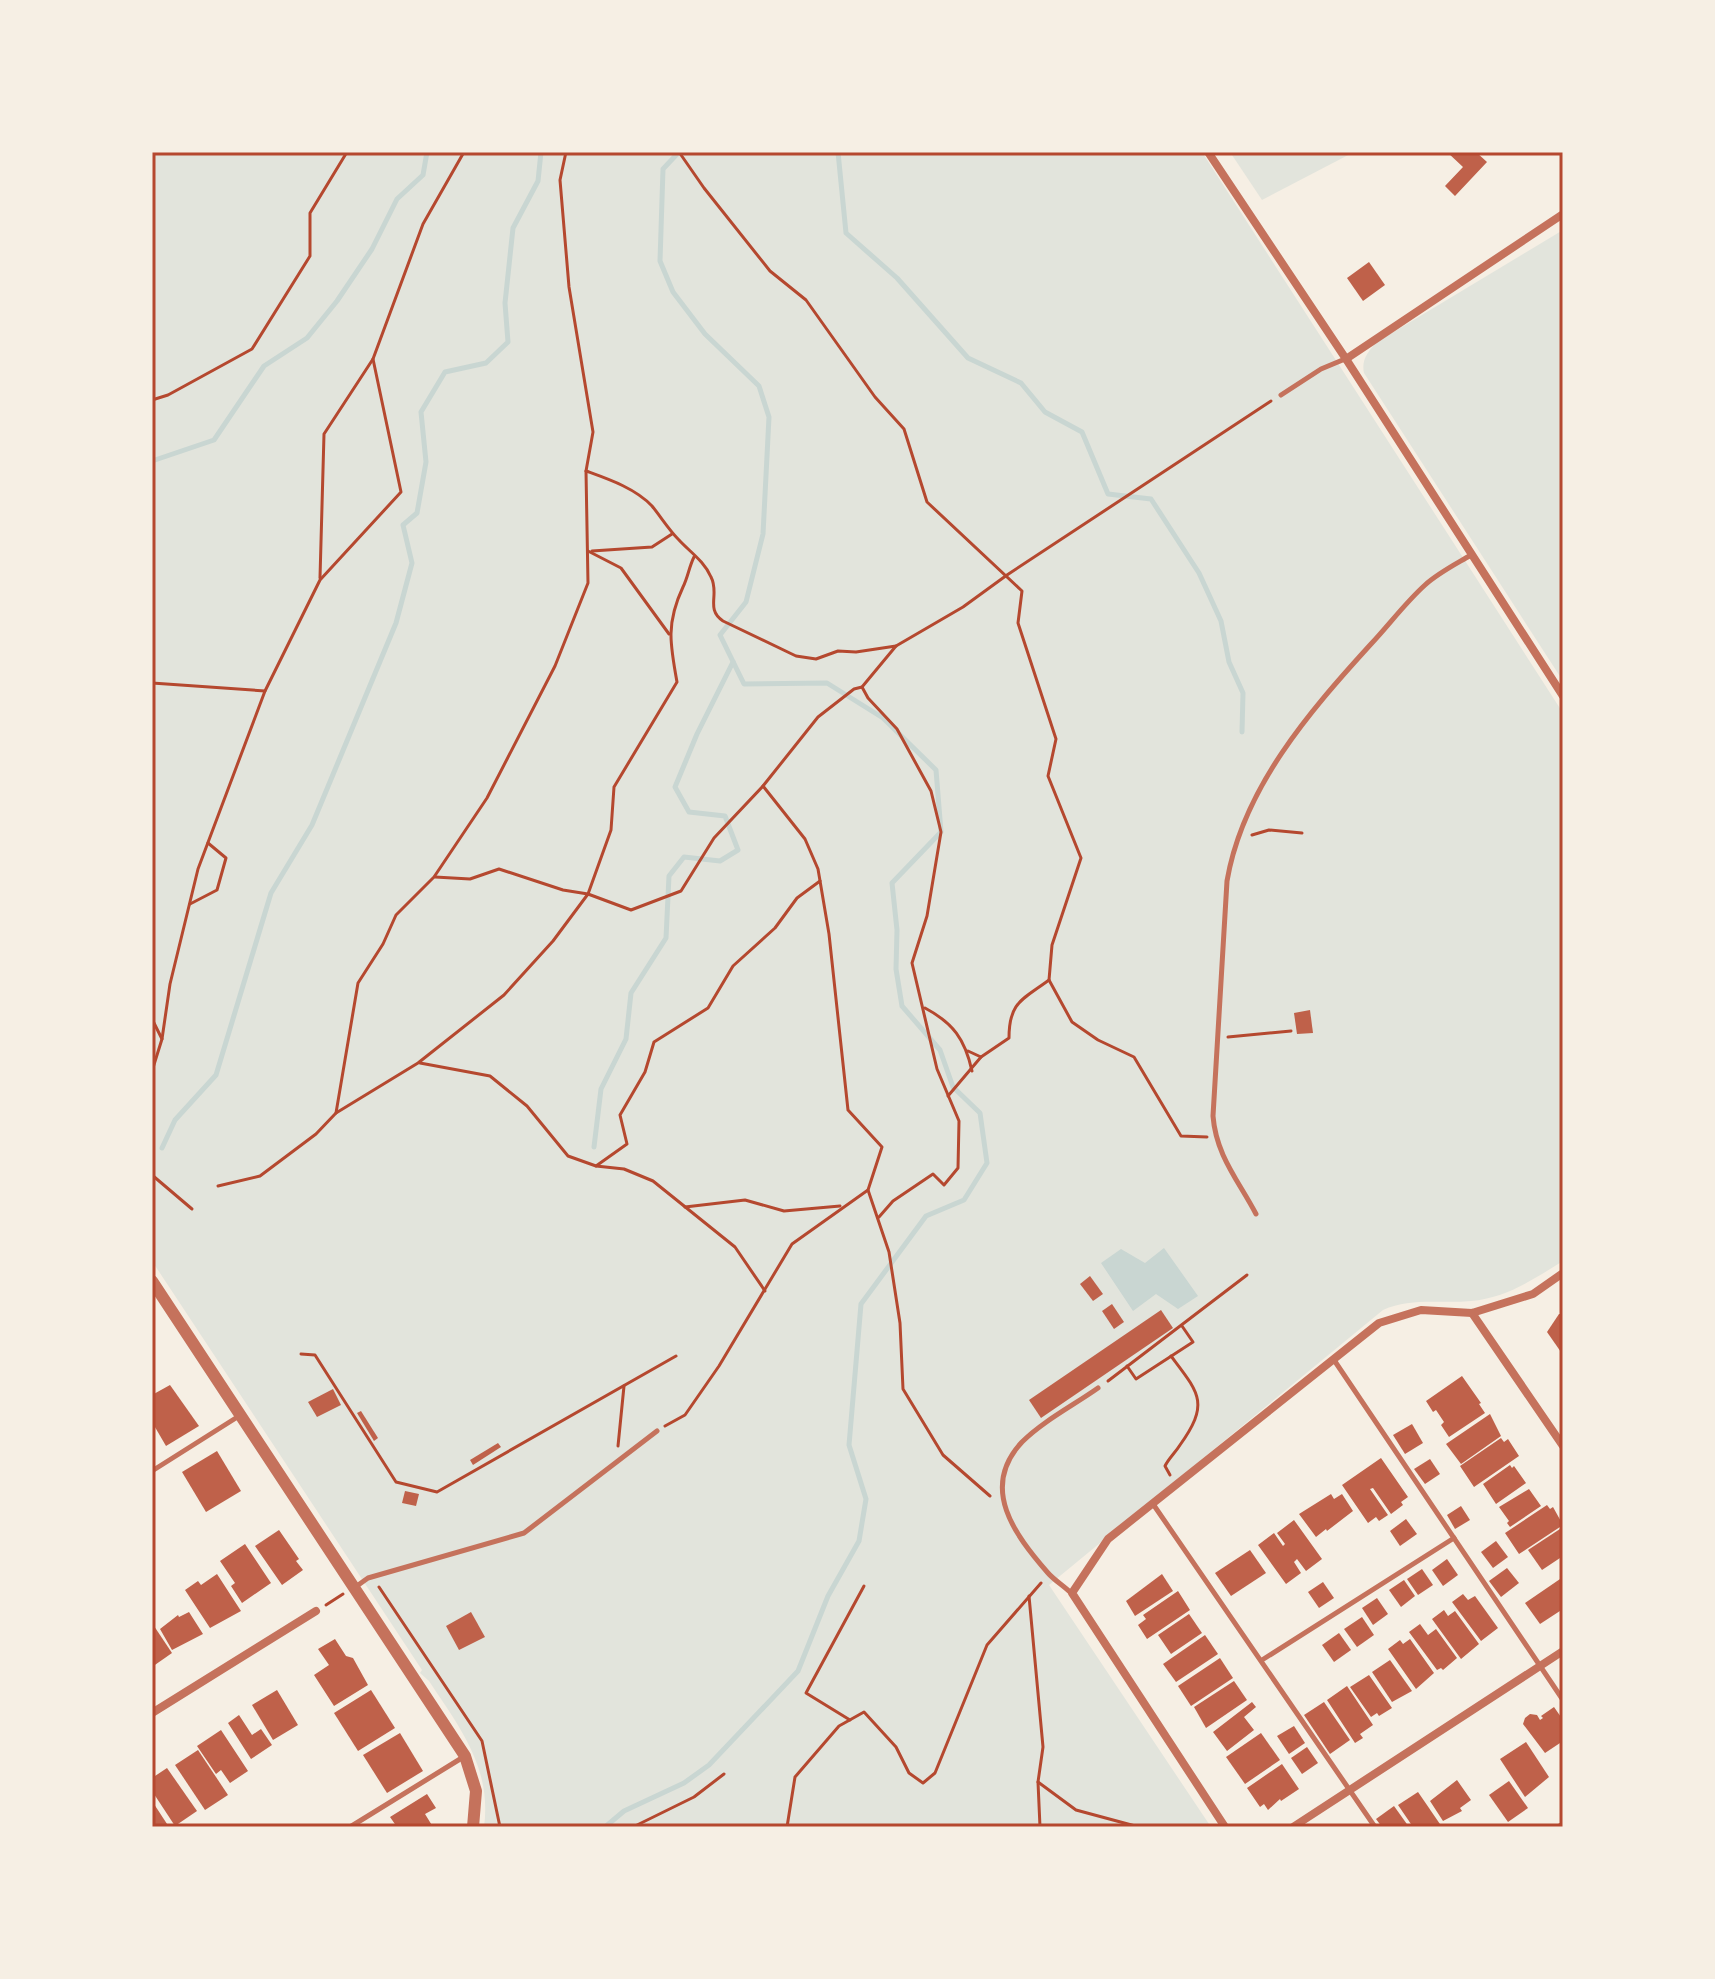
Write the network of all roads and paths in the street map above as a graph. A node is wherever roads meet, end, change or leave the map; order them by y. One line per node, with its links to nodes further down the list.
1 (347, 152): 10 (path)
2 (464, 152): 7 (path)
3 (566, 152): 11 (path)
4 (679, 152): 16 (path)
5 (1208, 152): 8 (street)
6 (1563, 214): 8 (street)
7 (373, 359): 17 (path); 17 (path)
8 (1346, 359): 9 (lane); 14 (street)
9 (1281, 395): 16 (path)
10 (152, 400)
11 (586, 471): 12 (path); 13 (path)
12 (673, 534): 13 (path); 15 (path)
13 (588, 551): 18 (path); 28 (path)
14 (1471, 555): 23 (street); 26 (lane)
15 (694, 557): 18 (path); 19 (path)
16 (1007, 575): 19 (path); 32 (path)
17 (320, 580): 22 (path)
18 (669, 634): 30 (path)
19 (896, 646): 21 (path)
20 (152, 683): 22 (path)
21 (862, 687): 24 (path); 33 (path)
22 (265, 691): 27 (path)
23 (1563, 696)
24 (763, 786): 29 (path); 30 (path)
25 (1302, 833): 26 (path)
26 (1237, 838): 36 (lane)
27 (208, 843): 31 (path); 31 (path)
28 (434, 877): 30 (path); 44 (path)
29 (821, 880): 46 (path); 49 (path)
30 (588, 894): 40 (path)
31 (190, 904): 37 (path)
32 (1049, 980): 39 (path); 45 (path)
33 (925, 1008): 38 (path); 43 (path)
34 (152, 1019): 37 (path)
35 (1291, 1031): 36 (path)
36 (1219, 1038): 45 (lane)
37 (162, 1039): 41 (path)
38 (968, 1051): 39 (path); 42 (path)
39 (981, 1057): 42 (path)
40 (418, 1063): 44 (path); 46 (path)
41 (152, 1071)
42 (972, 1071): 43 (path)
43 (949, 1095): 54 (path)
44 (336, 1113): 48 (path)
45 (1215, 1138): 53 (lane)
46 (596, 1166): 51 (path)
47 (152, 1175): 52 (path)
48 (218, 1186)
49 (868, 1190): 50 (path); 54 (path)
50 (842, 1206): 51 (path); 58 (path)
51 (685, 1207): 58 (path)
52 (192, 1209)
53 (1256, 1214)
54 (879, 1217): 75 (path)
55 (1563, 1273): 59 (street)
56 (1247, 1275): 60 (path)
57 (152, 1281): 68 (street)
58 (765, 1291): 69 (path)
59 (1472, 1313): 64 (street); 70 (street)
60 (1182, 1326): 63 (path); 65 (path)
61 (301, 1354): 66 (path)
62 (676, 1356): 66 (path)
63 (1171, 1356): 65 (path); 73 (path)
64 (1333, 1360): 73 (street); 76 (lane)
65 (1127, 1366): 67 (path)
66 (624, 1385): 71 (path)
67 (1098, 1388): 75 (lane)
68 (241, 1415): 72 (lane); 80 (street)
69 (657, 1431): 71 (lane)
70 (1563, 1446)
71 (617, 1462): 78 (lane)
72 (152, 1471)
73 (1176, 1485): 74 (street)
74 (1153, 1504): 81 (street); 85 (lane)
75 (1003, 1505): 77 (lane)
76 (1454, 1538): 85 (lane); 86 (lane)
77 (1050, 1575): 81 (lane); 82 (path)
78 (372, 1577): 80 (lane); 96 (path)
79 (864, 1586): 89 (path)
80 (353, 1588): 83 (path); 90 (street)
81 (1072, 1593): 101 (street)
82 (1029, 1596): 89 (path); 92 (path)
83 (316, 1611): 88 (street)
84 (1563, 1651): 86 (street)
85 (1262, 1660): 93 (lane)
86 (1540, 1666): 87 (lane); 93 (street)
87 (1563, 1700)
88 (152, 1713)
89 (850, 1720): 98 (path)
90 (465, 1756): 94 (lane); 95 (street)
91 (724, 1774): 97 (path)
92 (1038, 1782): 99 (path); 100 (path)
93 (1350, 1790): 102 (street); 103 (lane)
94 (350, 1827)
95 (473, 1827)
96 (500, 1827)
97 (633, 1827)
98 (787, 1827)
99 (1040, 1827)
100 (1139, 1827)
101 (1225, 1827)
102 (1293, 1827)
103 (1375, 1827)

